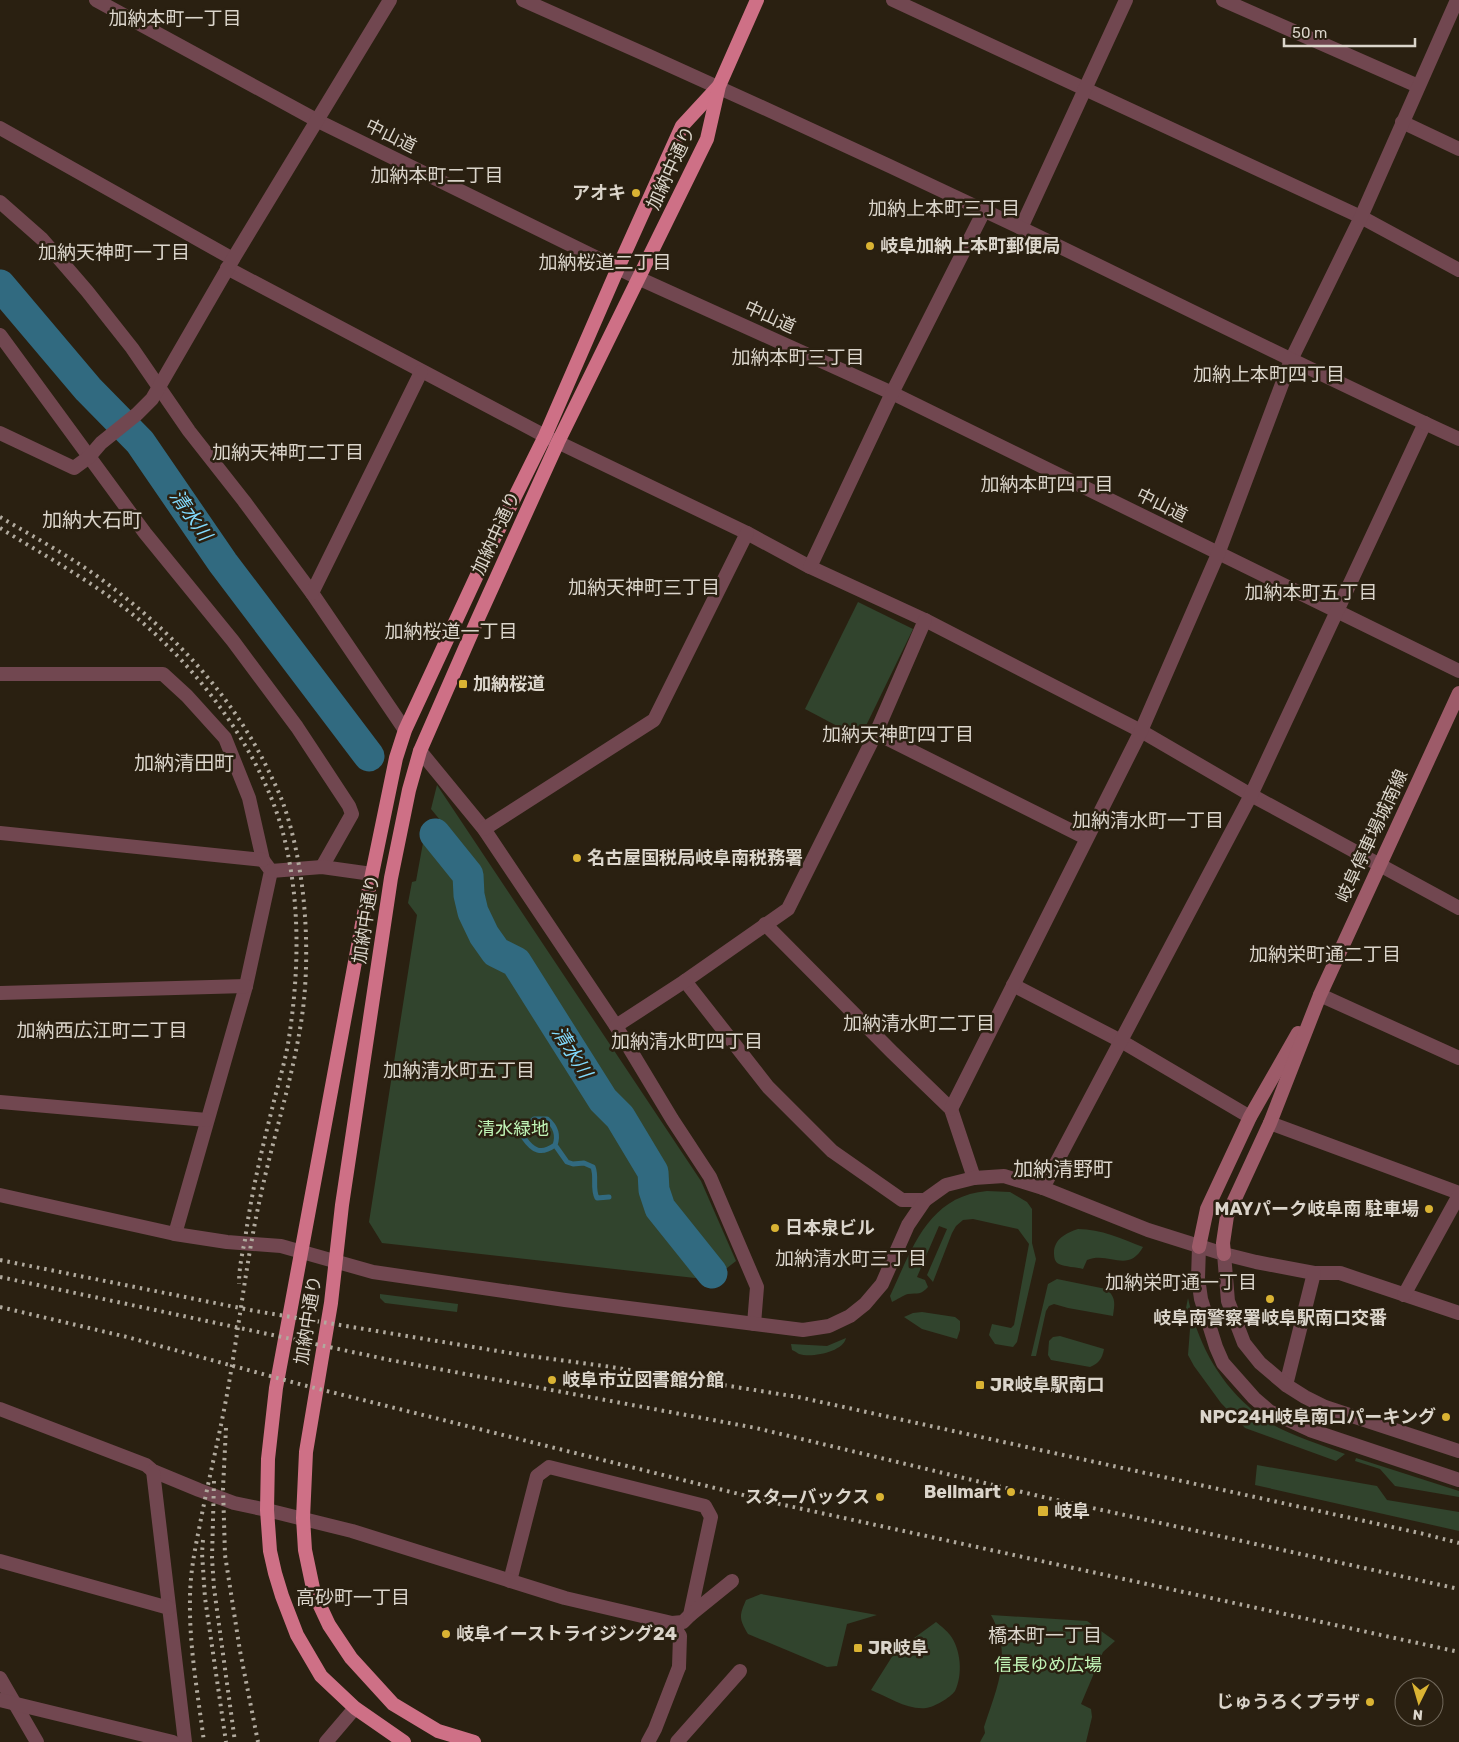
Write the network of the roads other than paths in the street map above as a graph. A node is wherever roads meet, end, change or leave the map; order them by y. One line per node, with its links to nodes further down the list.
1 (96, 0): 12 (street, 中山道)
2 (390, 0): 12 (street)
3 (523, 0): 9 (street)
4 (757, 0): 9 (highway, 加納中通り)
5 (893, 0): 11 (street)
6 (1126, 0): 11 (street)
7 (1223, 0): 10 (street)
8 (1457, 0): 10 (street)
9 (719, 86): 17 (street); 21 (highway, 加納中通り); 23 (highway, 加納中通り)
10 (1418, 86): 13 (street)
11 (1084, 90): 18 (street); 19 (street)
12 (318, 121): 20 (street); 21 (street, 中山道)
13 (1402, 122): 15 (street); 18 (street)
14 (0, 128): 20 (street)
15 (1459, 148)
16 (0, 202): 27 (street)
17 (984, 211): 19 (street); 28 (street)
18 (1361, 217): 22 (street); 25 (street)
19 (1021, 228): 25 (street)
20 (230, 263): 26 (street); 27 (street)
21 (618, 268): 23 (street, 中山道); 31 (highway, 加納中通り)
22 (1459, 270)
23 (638, 278): 28 (street, 中山道); 33 (highway, 加納中通り)
24 (0, 335): 34 (street)
25 (1291, 360): 29 (street); 36 (street)
26 (421, 372): 31 (street); 38 (street)
27 (158, 388): 34 (street); 38 (street)
28 (892, 393): 36 (street, 中山道); 37 (street)
29 (1425, 423): 32 (street); 39 (street)
30 (0, 433): 34 (street)
31 (544, 436): 33 (street); 44 (highway, 加納中通り)
32 (1459, 440)
33 (558, 442): 35 (street); 47 (highway, 加納中通り)
34 (89, 456): 54 (street)
35 (747, 533): 37 (street); 49 (street)
36 (1218, 554): 39 (street, 中山道); 45 (street)
37 (810, 567): 40 (street)
38 (312, 593): 44 (street)
39 (1337, 612): 41 (street, 中山道); 48 (street)
40 (925, 620): 45 (street); 46 (street)
41 (1459, 672)
42 (0, 674): 52 (street)
43 (1459, 693): 53 (main road, 岐阜停車場城南線)
44 (405, 730): 55 (highway, 加納中通り)
45 (1141, 731): 48 (street); 51 (street)
46 (876, 733): 51 (street); 57 (street)
47 (420, 751): 49 (street); 80 (highway, 加納中通り)
48 (1251, 795): 53 (street); 64 (street)
49 (484, 830): 63 (street)
50 (0, 833): 52 (street)
51 (1086, 838): 59 (street)
52 (267, 866): 54 (street); 60 (street)
53 (1380, 866): 56 (street); 62 (main road, 岐阜停車場城南線)
54 (322, 867): 55 (street)
55 (372, 874): 78 (highway, 加納中通り)
56 (1459, 908)
57 (765, 924): 58 (street); 67 (street)
58 (685, 981): 63 (street); 75 (street)
59 (1013, 985): 64 (street); 67 (street)
60 (246, 986): 61 (street); 69 (street)
61 (0, 993)
62 (1320, 995): 65 (street); 68 (main road, 岐阜停車場城南線); 70 (main road, 岐阜停車場城南線)
63 (616, 1026): 84 (street)
64 (1121, 1041): 68 (street); 72 (street)
65 (1459, 1058)
66 (0, 1102): 69 (street)
67 (951, 1109): 71 (street)
68 (1250, 1116): 77 (main road, 岐阜停車場城南線)
69 (207, 1120): 76 (street)
70 (1270, 1123): 73 (street); 79 (main road, 岐阜停車場城南線)
71 (974, 1178): 72 (street); 75 (street)
72 (1043, 1188): 77 (street)
73 (1459, 1194): 82 (street)
74 (0, 1195): 76 (street)
75 (924, 1200): 84 (street)
76 (175, 1234): 78 (street)
77 (1199, 1246): 79 (street); 89 (street)
78 (301, 1251): 80 (street); 90 (highway, 加納中通り)
79 (1224, 1254): 81 (street); 85 (street)
80 (336, 1261): 84 (street); 91 (highway, 加納中通り)
81 (1314, 1273): 82 (street); 85 (street)
82 (1404, 1295): 83 (street)
83 (1459, 1314)
84 (754, 1324)
85 (1286, 1385): 87 (street)
86 (0, 1409): 88 (street)
87 (1459, 1451)
88 (153, 1471): 90 (street); 95 (street)
89 (1459, 1480)
90 (267, 1510): 91 (street); 102 (highway, 加納中通り)
91 (303, 1518): 93 (street); 108 (highway, 加納中通り)
92 (0, 1561): 95 (street)
93 (510, 1581): 96 (street); 97 (street)
94 (732, 1581): 96 (street)
95 (169, 1608): 105 (street)
96 (690, 1615): 97 (street)
97 (672, 1623): 109 (street)
98 (740, 1671): 110 (street)
99 (0, 1678): 101 (street)
100 (0, 1700): 101 (street)
101 (16, 1704): 103 (street); 104 (street)
102 (355, 1708): 106 (street); 107 (highway, 加納中通り)
103 (37, 1742)
104 (173, 1742)
105 (185, 1742)
106 (326, 1742)
107 (404, 1742)
108 (474, 1742)
109 (648, 1742)
110 (677, 1742)

